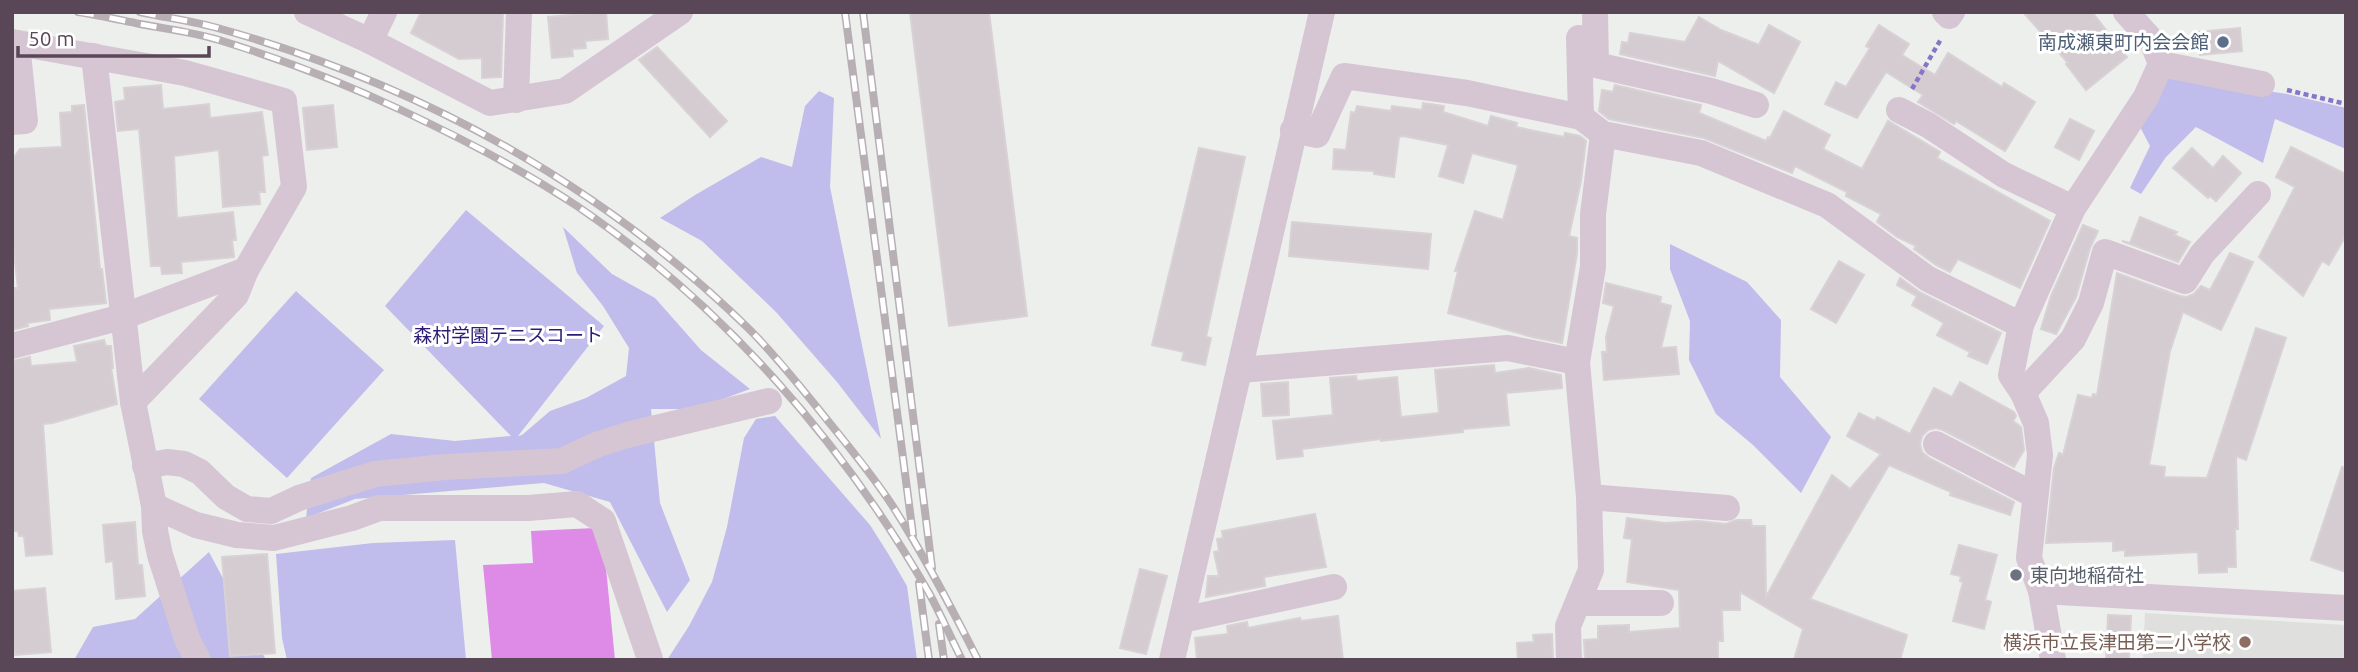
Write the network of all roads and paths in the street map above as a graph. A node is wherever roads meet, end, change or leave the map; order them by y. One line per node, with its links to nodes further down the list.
1 (307, 12): 11 (street)
2 (384, 12): 11 (street)
3 (519, 12): 17 (street)
4 (680, 12): 17 (street)
5 (1322, 12): 23 (street)
6 (1579, 12): 21 (street)
7 (1595, 12): 19 (street)
8 (1945, 12): 9 (street)
9 (1952, 12)
10 (2126, 12): 15 (street)
11 (370, 41): 17 (street)
12 (15, 43): 14 (street); 22 (street)
13 (1938, 47): 20 (path)
14 (94, 57): 27 (street); 28 (street)
15 (2161, 64): 16 (street); 26 (street)
16 (2262, 84): 18 (path)
17 (516, 100)
18 (2346, 104)
19 (1756, 105)
20 (1899, 110): 26 (street)
21 (1580, 117): 23 (street); 24 (street)
22 (12, 122)
23 (1293, 130): 32 (street)
24 (1603, 134): 29 (street); 31 (street)
25 (2258, 194): 33 (street)
26 (2073, 208): 29 (street)
27 (246, 270): 28 (street); 35 (street)
28 (122, 317): 30 (street); 35 (street)
29 (2021, 325): 33 (street)
30 (12, 346)
31 (1577, 362): 32 (street); 39 (street)
32 (1240, 370): 47 (street)
33 (2023, 393): 38 (street)
34 (769, 401): 37 (street)
35 (133, 402): 37 (street)
36 (1936, 443): 38 (street)
37 (145, 466): 40 (street)
38 (2034, 495): 43 (street)
39 (1589, 497): 41 (street); 44 (street)
40 (154, 506): 48 (street); 49 (street)
41 (1727, 508)
42 (1334, 587): 47 (street)
43 (2041, 591): 46 (street); 52 (street)
44 (1578, 603): 45 (street); 51 (street)
45 (1661, 603)
46 (2346, 608)
47 (1182, 620): 50 (street)
48 (650, 659)
49 (198, 660)
50 (1172, 660)
51 (1569, 660)
52 (2053, 660)

